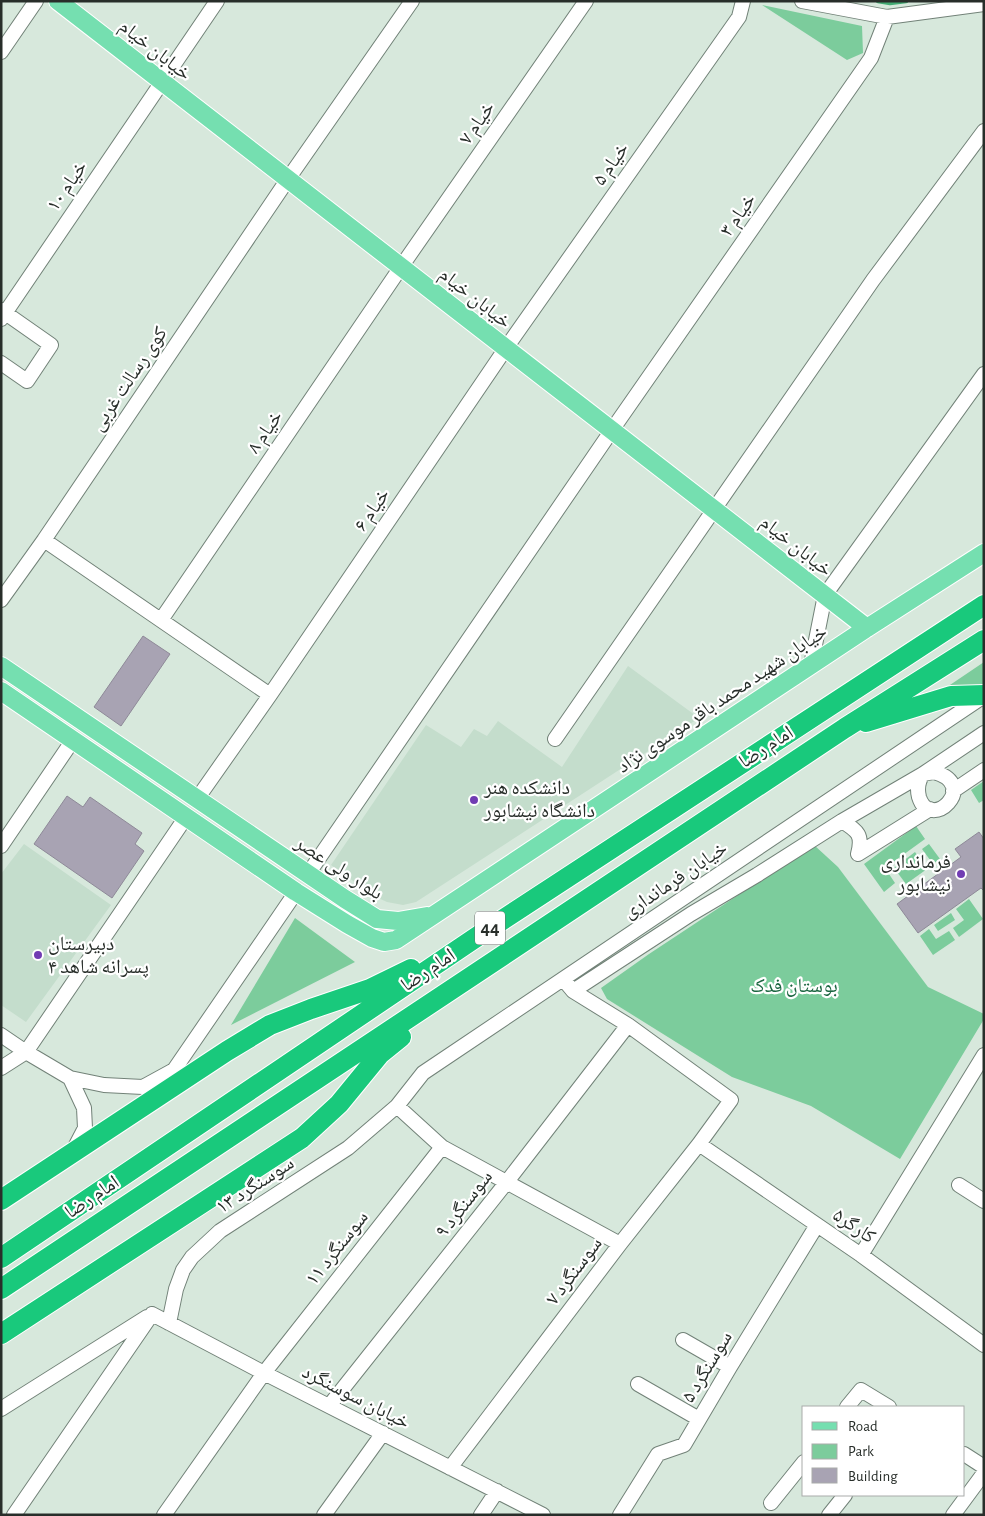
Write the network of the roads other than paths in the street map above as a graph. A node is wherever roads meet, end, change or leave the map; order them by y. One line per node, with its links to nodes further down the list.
1 (36, 1): 10 (street)
2 (58, 1): 11 (main road, خیابان خیام)
3 (217, 1): 11 (street, خیام ۱۰)
4 (412, 1): 13 (street, کوی رسالت غربی)
5 (586, 1): 14 (street, خیام ۷)
6 (743, 1): 16 (street, خیام ۵)
7 (802, 1): 9 (street)
8 (984, 4): 9 (street)
9 (887, 17): 19 (street, خیام ۳)
10 (1, 52)
11 (161, 82): 13 (main road, خیابان خیام); 15 (street, خیام ۱۰)
12 (984, 131): 20 (street)
13 (288, 179): 14 (main road, خیابان خیام); 21 (street, کوی رسالت غربی)
14 (401, 267): 16 (main road, خیابان خیام); 26 (street, خیام ۸)
15 (3, 314): 17 (street, خیام ۱۰)
16 (506, 348): 19 (main road, خیابان خیام); 32 (street, خیام ۶)
17 (1, 363)
18 (984, 374): 23 (street)
19 (612, 430): 20 (main road, خیابان خیام); 46 (street, خیام ۳)
20 (714, 510): 23 (main road, خیابان خیام); 36 (street)
21 (44, 540): 24 (street, کوی رسالت غربی); 26 (street)
22 (984, 553): 27 (main road, خیابان شهید محمد باقر موسوی نژاد)
23 (825, 595): 27 (main road, خیابان خیام); 29 (street)
24 (1, 600)
25 (984, 605): 49 (highway, امام رضا / 44)
26 (161, 620): 32 (street)
27 (867, 628): 29 (main road, خیابان شهید محمد باقر موسوی نژاد)
28 (984, 640): 34 (highway, امام رضا / 44)
29 (811, 665): 48 (main road, خیابان شهید محمد باقر موسوی نژاد)
30 (1, 666): 41 (main road, بلوار ولی عصر)
31 (1, 691): 37 (main road, بلوار ولی عصر)
32 (270, 695): 41 (street, خیام ۶)
33 (984, 696): 34 (highway); 51 (street, خیابان فرمانداری)
34 (845, 728): 50 (highway, امام رضا / 44)
35 (984, 733): 39 (street)
36 (555, 739)
37 (73, 740): 43 (main road, بلوار ولی عصر); 45 (street)
38 (984, 770): 40 (street)
39 (923, 774): 40 (street); 42 (street); 44 (street)
40 (953, 791): 42 (street)
41 (197, 799): 46 (main road, بلوار ولی عصر)
42 (930, 808): 44 (street)
43 (186, 817): 47 (main road, بلوار ولی عصر); 55 (street)
44 (842, 821): 52 (street)
45 (1, 846)
46 (308, 874): 47 (main road); 48 (main road, بلوار ولی عصر)
47 (296, 892): 48 (main road, بلوار ولی عصر); 60 (street)
48 (435, 915)
49 (484, 932): 59 (highway); 72 (highway, امام رضا / 44)
50 (502, 956): 73 (highway, امام رضا / 44); 76 (highway)
51 (563, 979): 52 (street); 61 (street, خیابان فرمانداری)
52 (572, 991): 53 (street)
53 (628, 1025): 62 (street, سوسنگرد ۷); 65 (street, سوسنگرد ۹)
54 (1, 1035): 55 (street)
55 (26, 1052): 57 (street); 58 (street)
56 (984, 1055): 71 (street)
57 (1, 1068)
58 (70, 1078): 60 (street); 64 (street)
59 (180, 1084): 60 (street); 64 (highway)
60 (143, 1087)
61 (398, 1106): 63 (street); 75 (street, سوسنگرد ۱۳)
62 (699, 1144): 69 (street, کارگر۵); 70 (street, سوسنگرد ۷)
63 (442, 1147): 65 (street); 80 (street, سوسنگرد ۱۱)
64 (71, 1155): 67 (highway)
65 (506, 1183): 70 (street); 82 (street, سوسنگرد ۹)
66 (959, 1185): 68 (street)
67 (1, 1200)
68 (984, 1201)
69 (817, 1225): 71 (street, کارگر۵); 79 (street, سوسنگرد ۵)
70 (620, 1244): 91 (street, سوسنگرد ۷)
71 (861, 1255): 78 (street, کارگر۵)
72 (1, 1258)
73 (1, 1289)
74 (152, 1314): 75 (street, خیابان سوسنگرد); 85 (street); 96 (street)
75 (169, 1323): 80 (street, خیابان سوسنگرد)
76 (1, 1334)
77 (683, 1340): 79 (street)
78 (984, 1345)
79 (730, 1367): 86 (street, سوسنگرد ۵)
80 (264, 1373): 82 (street, خیابان سوسنگرد); 97 (street, سوسنگرد ۱۱)
81 (638, 1384): 86 (street)
82 (329, 1406): 87 (street, خیابان سوسنگرد)
83 (848, 1406): 84 (street)
84 (887, 1406)
85 (1, 1409)
86 (699, 1419): 101 (street, سوسنگرد ۵)
87 (383, 1433): 91 (street, خیابان سوسنگرد); 98 (street)
88 (965, 1455): 90 (street)
89 (802, 1464): 95 (street)
90 (984, 1467)
91 (450, 1468): 93 (street, خیابان سوسنگرد)
92 (984, 1473): 103 (street)
93 (497, 1491): 99 (street); 100 (street, خیابان سوسنگرد)
94 (844, 1496): 102 (street)
95 (771, 1503)
96 (14, 1515)
97 (164, 1515)
98 (324, 1515)
99 (480, 1515)
100 (543, 1515)
101 (620, 1515)
102 (829, 1515)
103 (953, 1515)

